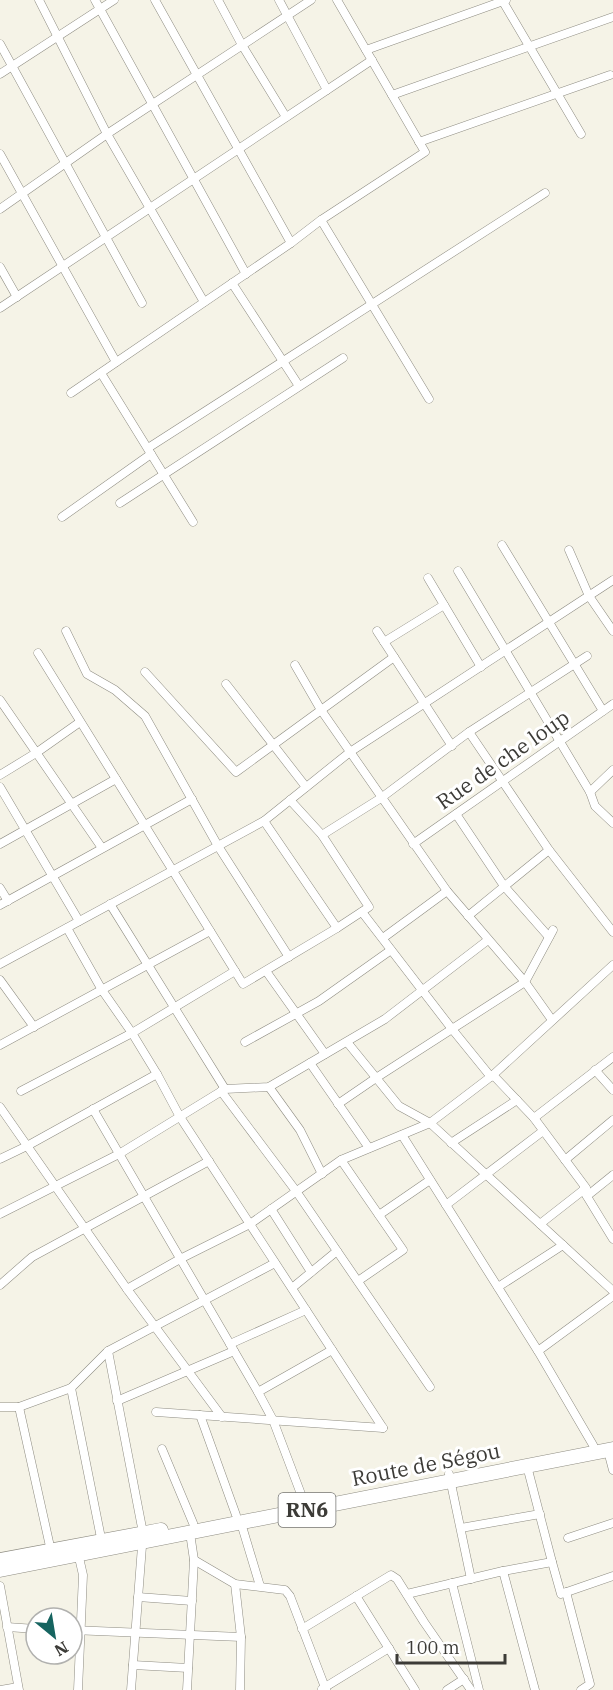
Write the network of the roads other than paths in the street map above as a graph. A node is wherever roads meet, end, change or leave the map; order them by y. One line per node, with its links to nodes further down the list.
1 (39, 0): 13 (street)
2 (96, 0): 10 (street)
3 (114, 0): 10 (street)
4 (155, 0): 21 (street)
5 (218, 0): 15 (street)
6 (279, 0): 11 (street)
7 (311, 0): 11 (street)
8 (338, 0): 17 (street)
9 (504, 0): 16 (street); 17 (street)
10 (100, 9): 13 (street); 26 (street)
11 (288, 16): 15 (street); 23 (street)
12 (613, 17): 16 (street)
13 (58, 37): 19 (street); 28 (street)
14 (0, 44): 19 (street)
15 (242, 45): 21 (street); 27 (street)
16 (530, 46): 24 (street); 25 (street)
17 (366, 50): 18 (street)
18 (372, 60): 23 (street); 25 (street)
19 (12, 66): 20 (street); 33 (street)
20 (0, 74)
21 (197, 75): 26 (street); 31 (street)
22 (610, 75): 24 (street)
23 (327, 90): 27 (street)
24 (558, 94): 29 (street); 30 (street)
25 (392, 95): 30 (street)
26 (153, 104): 28 (street); 34 (street)
27 (286, 117): 31 (street)
28 (107, 134): 33 (street); 37 (street)
29 (581, 134)
30 (419, 142): 39 (street)
31 (239, 149): 34 (street); 41 (street)
32 (0, 154): 36 (street)
33 (65, 163): 36 (street); 40 (street)
34 (194, 179): 37 (street); 44 (street)
35 (545, 193): 49 (street)
36 (22, 194): 38 (street); 42 (street)
37 (150, 208): 40 (street); 47 (street)
38 (0, 209)
39 (321, 220): 41 (street); 49 (street)
40 (106, 237): 42 (street); 48 (street)
41 (291, 243): 44 (street)
42 (63, 266): 46 (street); 53 (street)
43 (0, 267): 46 (street)
44 (246, 274): 45 (street)
45 (232, 283): 47 (street); 52 (street)
46 (17, 297): 50 (street)
47 (204, 302): 53 (street)
48 (142, 303)
49 (372, 304): 52 (street); 57 (street)
50 (0, 308)
51 (343, 358): 55 (street)
52 (283, 361): 55 (street); 58 (street)
53 (116, 362): 54 (street)
54 (101, 373): 56 (street); 58 (street)
55 (299, 386): 59 (street)
56 (71, 393)
57 (429, 399)
58 (149, 451): 59 (street); 61 (street)
59 (164, 474): 60 (street); 62 (street)
60 (120, 503)
61 (63, 517)
62 (193, 522)
63 (502, 545): 70 (street)
64 (569, 550): 68 (street)
65 (458, 571): 75 (street)
66 (428, 578): 69 (street)
67 (613, 580): 68 (street)
68 (589, 596): 70 (street); 72 (street)
69 (444, 605): 74 (street); 81 (street)
70 (548, 623): 75 (street); 79 (street)
71 (376, 631): 74 (street)
72 (613, 631)
73 (66, 632): 105 (street)
74 (384, 642): 78 (street)
75 (506, 651): 81 (street); 84 (street)
76 (38, 653): 90 (street)
77 (587, 656): 79 (street)
78 (394, 657): 86 (street); 88 (street)
79 (574, 664): 84 (street); 89 (street)
80 (295, 665): 88 (street)
81 (481, 667): 86 (street)
82 (144, 672): 93 (street)
83 (226, 684): 93 (street)
84 (531, 693): 91 (street); 92 (street)
85 (0, 699): 96 (street)
86 (425, 703): 94 (street); 95 (street)
87 (613, 704): 89 (street, Rue de che loup)
88 (321, 710): 93 (street); 95 (street)
89 (603, 711): 92 (street, Rue de che loup)
90 (81, 722): 96 (street); 99 (street)
91 (469, 732): 94 (street); 100 (street)
92 (560, 742): 100 (street, Rue de che loup); 103 (street)
93 (273, 745): 102 (street)
94 (452, 746): 104 (street)
95 (350, 752): 102 (street); 104 (street)
96 (36, 753): 98 (street); 107 (street)
97 (613, 770): 103 (street)
98 (0, 775)
99 (116, 779): 107 (street); 111 (street)
100 (502, 782): 108 (street, Rue de che loup); 118 (street)
101 (0, 787): 112 (street)
102 (306, 787): 106 (street)
103 (590, 792): 110 (street)
104 (381, 798): 113 (street); 115 (street)
105 (192, 799): 111 (street); 116 (street)
106 (290, 800): 109 (street); 113 (street)
107 (72, 804): 112 (street); 117 (street)
108 (456, 814): 115 (street, Rue de che loup); 121 (street)
109 (264, 821): 116 (street); 130 (street)
110 (613, 823)
111 (145, 825): 117 (street); 119 (street)
112 (25, 830): 114 (street); 120 (street)
113 (322, 835): 126 (street)
114 (0, 844)
115 (413, 844): 123 (street)
116 (218, 846): 119 (street); 136 (street)
117 (102, 849): 120 (street)
118 (549, 850): 121 (street); 132 (street)
119 (172, 871): 125 (street); 131 (street)
120 (52, 876): 124 (street); 128 (street)
121 (504, 886): 127 (street); 143 (street)
122 (0, 888): 124 (street)
123 (447, 891): 127 (street); 133 (street)
124 (4, 903)
125 (110, 904): 128 (street); 138 (street)
126 (362, 912): 130 (street); 133 (street)
127 (468, 916): 134 (street)
128 (79, 921): 129 (street)
129 (67, 928): 137 (street); 144 (street)
130 (337, 928): 136 (street)
131 (210, 931): 138 (street); 140 (street)
132 (613, 932)
133 (382, 939): 135 (street)
134 (488, 940): 143 (street); 145 (street)
135 (391, 950): 145 (street); 147 (street)
136 (289, 957): 141 (street)
137 (0, 964)
138 (148, 964): 144 (street); 146 (street)
139 (613, 965): 148 (street)
140 (235, 971): 141 (street); 146 (street)
141 (266, 971): 147 (street)
142 (0, 980): 149 (street)
143 (525, 982): 148 (street); 150 (street)
144 (102, 990): 149 (street); 151 (street)
145 (422, 990): 150 (street); 153 (street)
146 (174, 1007): 151 (street); 163 (street)
147 (296, 1014): 152 (street); 155 (street)
148 (552, 1020): 160 (street)
149 (34, 1027): 154 (street)
150 (452, 1029): 160 (street); 161 (street)
151 (132, 1033): 159 (street); 165 (street)
152 (245, 1042)
153 (347, 1042): 155 (street); 161 (street)
154 (0, 1046)
155 (325, 1054): 157 (street)
156 (613, 1057): 158 (street)
157 (310, 1063): 162 (street); 167 (street)
158 (595, 1070): 164 (street); 171 (street)
159 (157, 1074): 169 (street); 170 (street)
160 (492, 1076): 166 (street); 173 (street)
161 (376, 1078): 167 (street); 173 (street)
162 (269, 1087): 163 (street); 184 (street)
163 (223, 1090): 170 (street); 189 (street)
164 (613, 1090)
165 (21, 1091)
166 (517, 1100): 171 (street); 176 (street)
167 (338, 1104): 178 (street)
168 (0, 1107): 177 (street)
169 (93, 1109): 177 (street); 179 (street)
170 (180, 1117): 179 (street); 183 (street)
171 (534, 1118): 174 (street)
172 (613, 1120): 182 (street)
173 (430, 1123): 175 (street); 176 (street)
174 (543, 1131): 182 (street); 185 (street)
175 (402, 1135): 178 (street); 187 (street)
176 (451, 1143): 185 (street)
177 (27, 1146): 180 (street); 188 (street)
178 (369, 1148): 181 (street)
179 (119, 1154): 188 (street); 191 (street)
180 (0, 1158)
181 (341, 1160): 184 (street); 195 (street)
182 (565, 1160): 190 (street)
183 (209, 1161): 191 (street); 196 (street)
184 (322, 1174): 189 (street)
185 (486, 1175): 192 (street); 197 (street)
186 (613, 1175): 190 (street)
187 (430, 1180): 192 (street); 195 (street)
188 (55, 1186): 194 (street); 198 (street)
189 (296, 1191): 193 (street); 201 (street)
190 (585, 1193): 197 (street); 199 (street)
191 (145, 1197): 198 (street); 202 (street)
192 (446, 1205): 207 (street)
193 (271, 1209): 196 (street); 204 (street)
194 (0, 1214)
195 (379, 1215): 205 (street)
196 (250, 1224): 202 (street); 203 (street)
197 (540, 1224): 200 (street)
198 (85, 1229): 206 (street); 209 (street)
199 (613, 1239)
200 (563, 1245): 207 (street); 210 (street)
201 (337, 1251): 204 (street); 205 (street)
202 (180, 1258): 209 (street); 212 (street)
203 (275, 1263): 208 (street); 212 (street)
204 (311, 1272): 208 (street)
205 (358, 1281): 220 (street)
206 (0, 1285)
207 (498, 1287): 218 (street)
208 (292, 1288): 213 (street)
209 (127, 1289): 214 (street)
210 (613, 1291)
211 (613, 1296): 218 (street)
212 (205, 1300): 214 (street); 215 (street)
213 (306, 1310): 215 (street); 216 (street)
214 (155, 1327): 217 (street); 219 (street)
215 (232, 1347): 219 (street); 222 (street)
216 (332, 1350): 222 (street); 229 (street)
217 (108, 1351): 221 (street); 223 (street)
218 (538, 1351): 230 (street)
219 (189, 1371): 223 (street); 228 (street)
220 (430, 1387)
221 (71, 1388): 225 (street); 244 (street)
222 (258, 1392): 229 (street)
223 (117, 1401): 242 (street)
224 (0, 1407): 225 (street)
225 (19, 1407): 245 (street)
226 (156, 1412): 227 (street)
227 (200, 1415): 228 (street); 238 (street)
228 (222, 1416): 229 (street)
229 (273, 1420): 236 (street)
230 (593, 1445): 231 (highway, Route de Ségou / RN6); 235 (highway, Route de Ségou / RN6)
231 (611, 1447): 233 (highway, Route de Ségou / RN6); 234 (street)
232 (162, 1449): 240 (street)
233 (527, 1467): 235 (highway, Route de Ségou / RN6); 237 (street)
234 (613, 1470)
235 (450, 1478): 236 (highway, Route de Ségou / RN6); 238 (highway, Route de Ségou / RN6); 241 (street)
236 (304, 1502): 238 (highway, Route de Ségou / RN6)
237 (540, 1514): 241 (street); 249 (street)
238 (239, 1519): 240 (highway, Route de Ségou / RN6); 257 (street)
239 (613, 1522): 243 (street)
240 (192, 1528): 242 (highway, Route de Ségou / RN6); 248 (street)
241 (461, 1528): 253 (street)
242 (142, 1538): 244 (highway, Route de Ségou / RN6); 261 (street)
243 (568, 1538)
244 (102, 1546): 246 (highway, Route de Ségou / RN6)
245 (51, 1551): 246 (highway, Route de Ségou / RN6); 247 (highway, Route de Ségou / RN6)
246 (77, 1551): 250 (highway, Route de Ségou / RN6); 263 (street)
247 (0, 1560)
248 (194, 1560): 255 (street); 262 (street)
249 (552, 1562): 251 (street); 258 (street)
250 (0, 1570)
251 (503, 1571): 253 (street); 287 (street)
252 (613, 1576): 258 (street)
253 (471, 1579): 254 (street)
254 (452, 1583): 259 (street); 286 (street)
255 (235, 1584): 257 (street); 270 (street)
256 (0, 1586): 264 (street)
257 (260, 1586): 266 (street)
258 (566, 1592): 288 (street)
259 (407, 1594): 260 (street); 275 (street)
260 (356, 1596): 266 (street); 271 (street)
261 (138, 1597): 262 (street); 268 (street)
262 (192, 1601): 269 (street)
263 (79, 1606)
264 (7, 1627): 265 (street); 276 (street)
265 (24, 1628)
266 (302, 1629): 277 (street)
267 (84, 1630): 268 (street)
268 (135, 1633): 269 (street); 272 (street)
269 (190, 1635): 270 (street); 274 (street)
270 (241, 1637): 282 (street)
271 (389, 1648): 277 (street); 283 (street)
272 (133, 1665): 274 (street); 280 (street)
273 (77, 1666): 279 (street)
274 (188, 1668): 281 (street)
275 (464, 1679): 284 (street); 285 (street)
276 (18, 1688): 278 (street)
277 (324, 1689)
278 (0, 1690)
279 (78, 1690)
280 (131, 1690)
281 (187, 1690)
282 (240, 1690)
283 (415, 1690)
284 (447, 1690)
285 (471, 1690)
286 (479, 1690)
287 (535, 1690)
288 (581, 1690)

